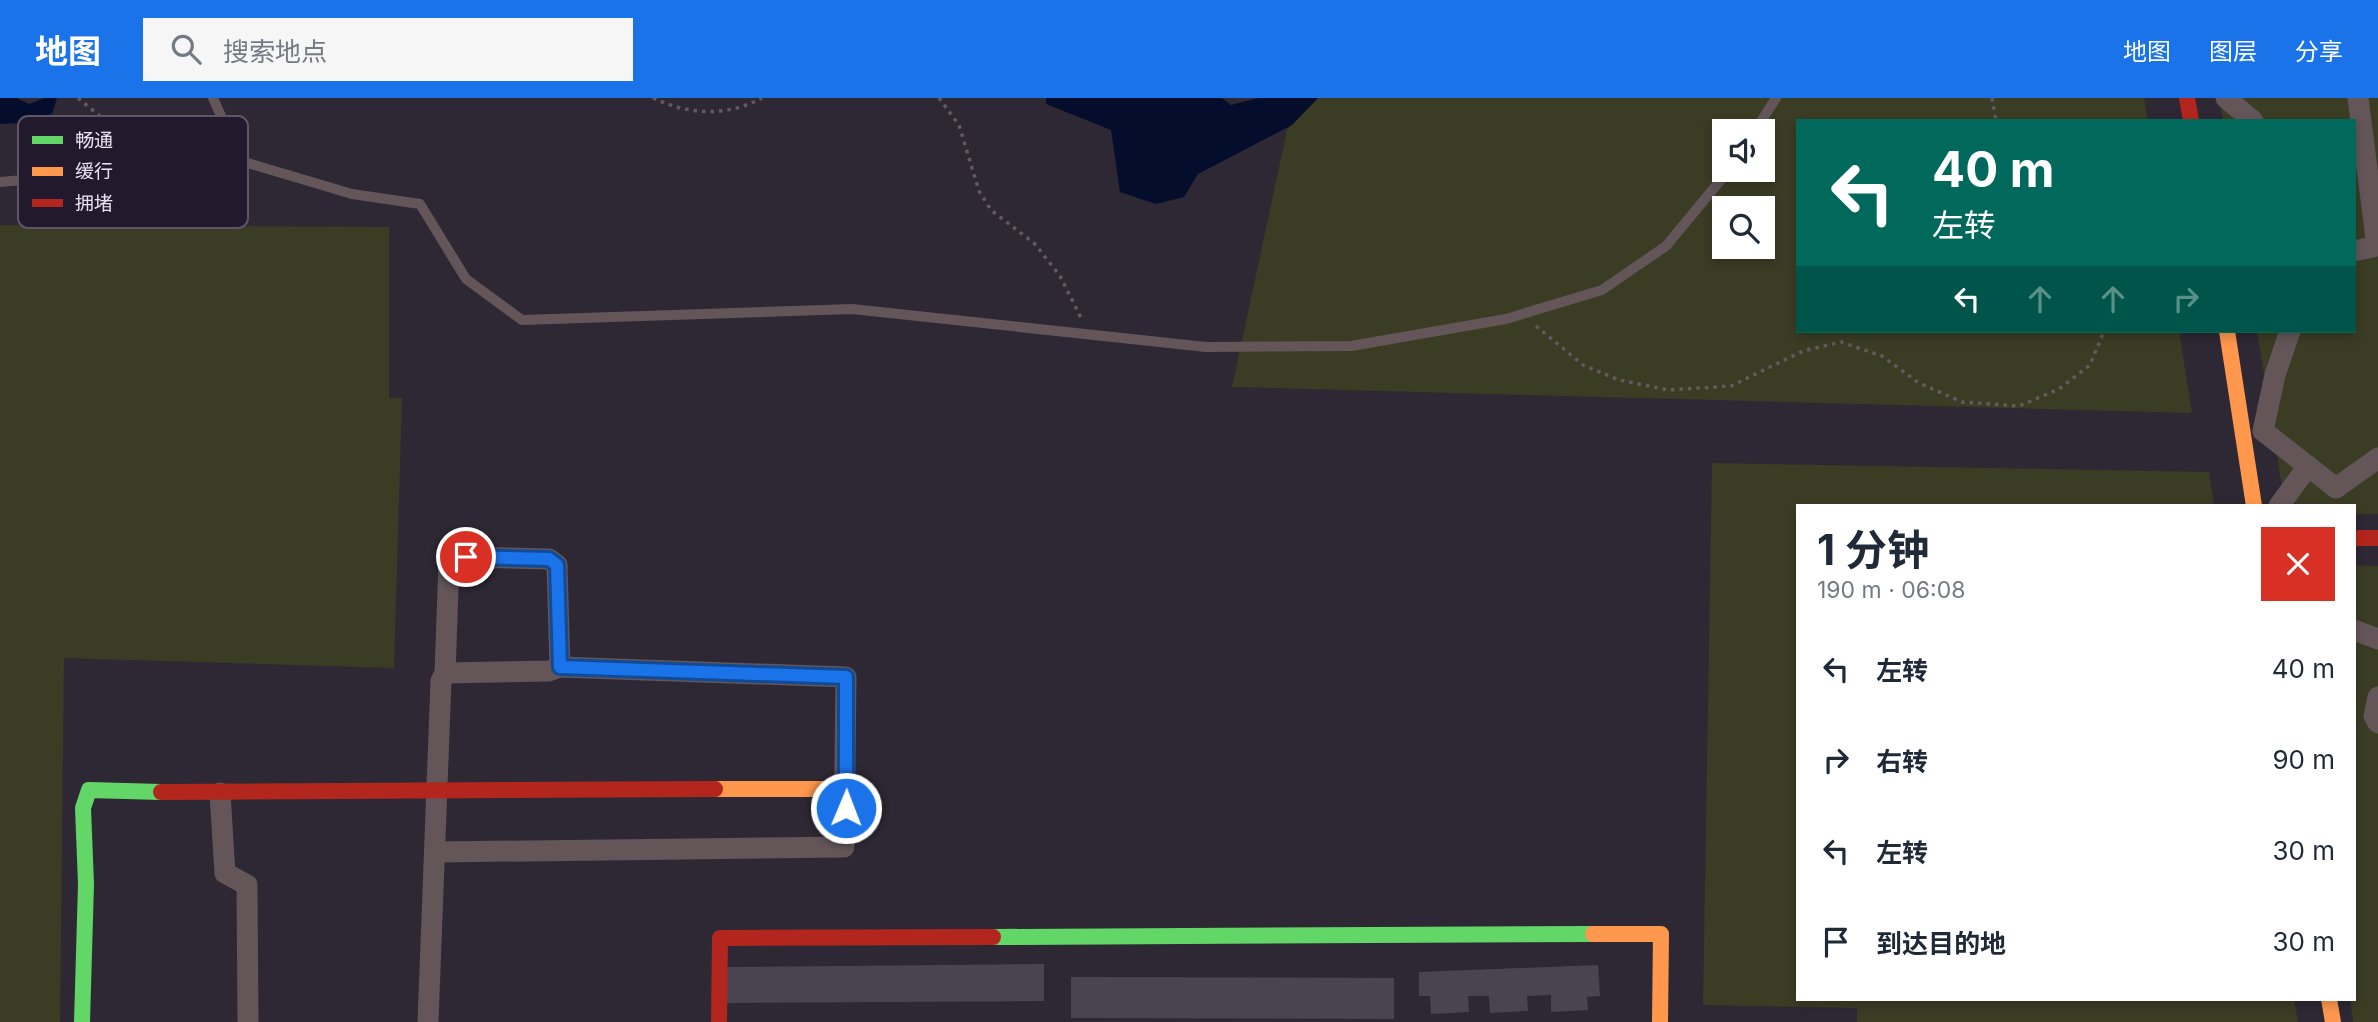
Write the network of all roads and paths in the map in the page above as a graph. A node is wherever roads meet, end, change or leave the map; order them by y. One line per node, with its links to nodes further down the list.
1 (78, 98): 11 (path)
2 (213, 98): 12 (lane)
3 (653, 98): 4 (path)
4 (762, 98)
5 (939, 98): 27 (path)
6 (1776, 98): 13 (lane)
7 (1992, 98): 14 (path)
8 (2187, 98): 15 (street)
9 (2225, 98): 16 (street)
10 (2358, 98): 17 (street)
11 (100, 116)
12 (222, 116)
13 (1763, 119)
14 (1996, 119)
15 (2191, 119)
16 (2251, 119)
17 (2370, 120): 22 (street)
18 (248, 163): 27 (lane)
19 (18, 180): 20 (lane)
20 (0, 182)
21 (1719, 182): 23 (lane)
22 (2356, 251)
23 (1524, 314): 24 (path); 27 (lane)
24 (2103, 333)
25 (2227, 333): 30 (street)
26 (2289, 333): 29 (street)
27 (1087, 335)
28 (2378, 458): 29 (street)
29 (2308, 466): 31 (street)
30 (2254, 504)
31 (2280, 504)
32 (2356, 538): 33 (street)
33 (2378, 538)
34 (2356, 631): 35 (street)
35 (2378, 639)
36 (560, 667): 37 (street); 37 (street); 41 (street)
37 (445, 673): 40 (street)
38 (2378, 697): 39 (street)
39 (2378, 723)
40 (437, 789): 41 (street); 42 (street); 43 (street)
41 (847, 789): 43 (street)
42 (220, 793): 45 (street); 46 (street)
43 (437, 852): 47 (street)
44 (2329, 1001): 50 (street)
45 (82, 1022)
46 (248, 1022)
47 (429, 1022)
48 (719, 1022): 49 (street)
49 (1660, 1022)
50 (2333, 1022)

